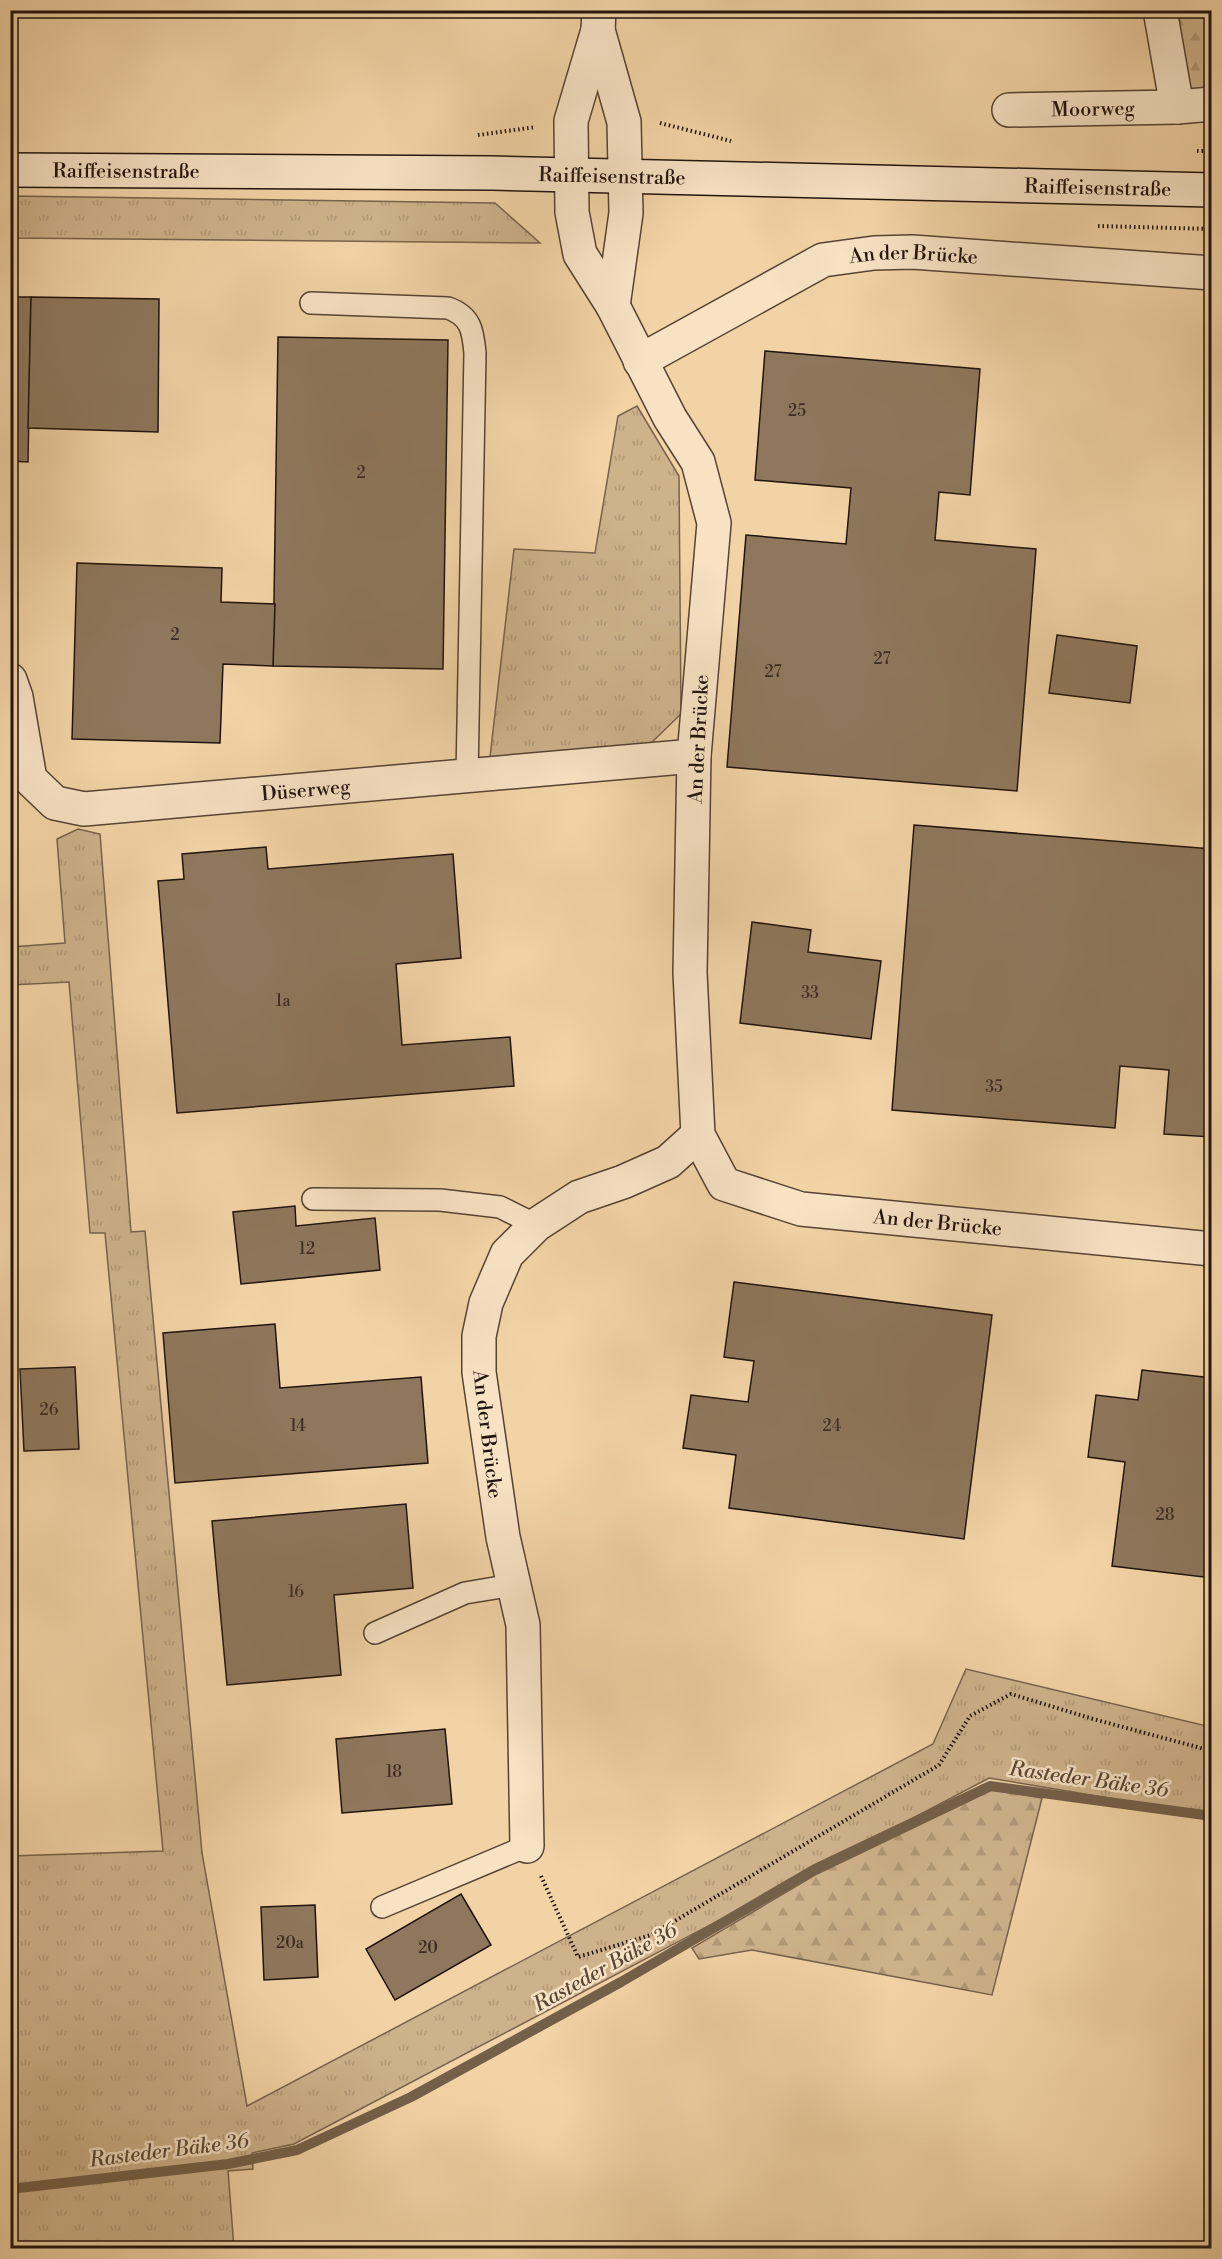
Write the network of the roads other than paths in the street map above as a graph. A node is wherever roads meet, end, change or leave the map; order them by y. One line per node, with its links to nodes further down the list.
1 (1160, 10): 4 (street)
2 (598, 20): 7 (street, An der Brücke); 8 (street)
3 (1212, 104): 4 (street, Moorweg)
4 (1177, 107): 5 (street, Moorweg)
5 (1009, 110)
6 (10, 170): 7 (street, Raiffeisenstraße)
7 (572, 175): 8 (street, Raiffeisenstraße); 12 (street, An der Brücke)
8 (625, 176): 9 (street, Raiffeisenstraße); 12 (street)
9 (1212, 190)
10 (1212, 273): 13 (street, An der Brücke)
11 (311, 303): 16 (lane)
12 (613, 306): 13 (street, An der Brücke)
13 (640, 361): 15 (street, An der Brücke)
14 (10, 680): 16 (street, Düserweg)
15 (694, 756): 16 (street, Düserweg); 17 (street, An der Brücke)
16 (467, 776)
17 (698, 1135): 19 (street, An der Brücke); 20 (street, An der Brücke)
18 (313, 1199): 19 (lane)
19 (536, 1225): 21 (street, An der Brücke)
20 (1212, 1249)
21 (513, 1585): 22 (lane); 23 (street, An der Brücke)
22 (375, 1633)
23 (527, 1846): 24 (lane)
24 (382, 1907)

